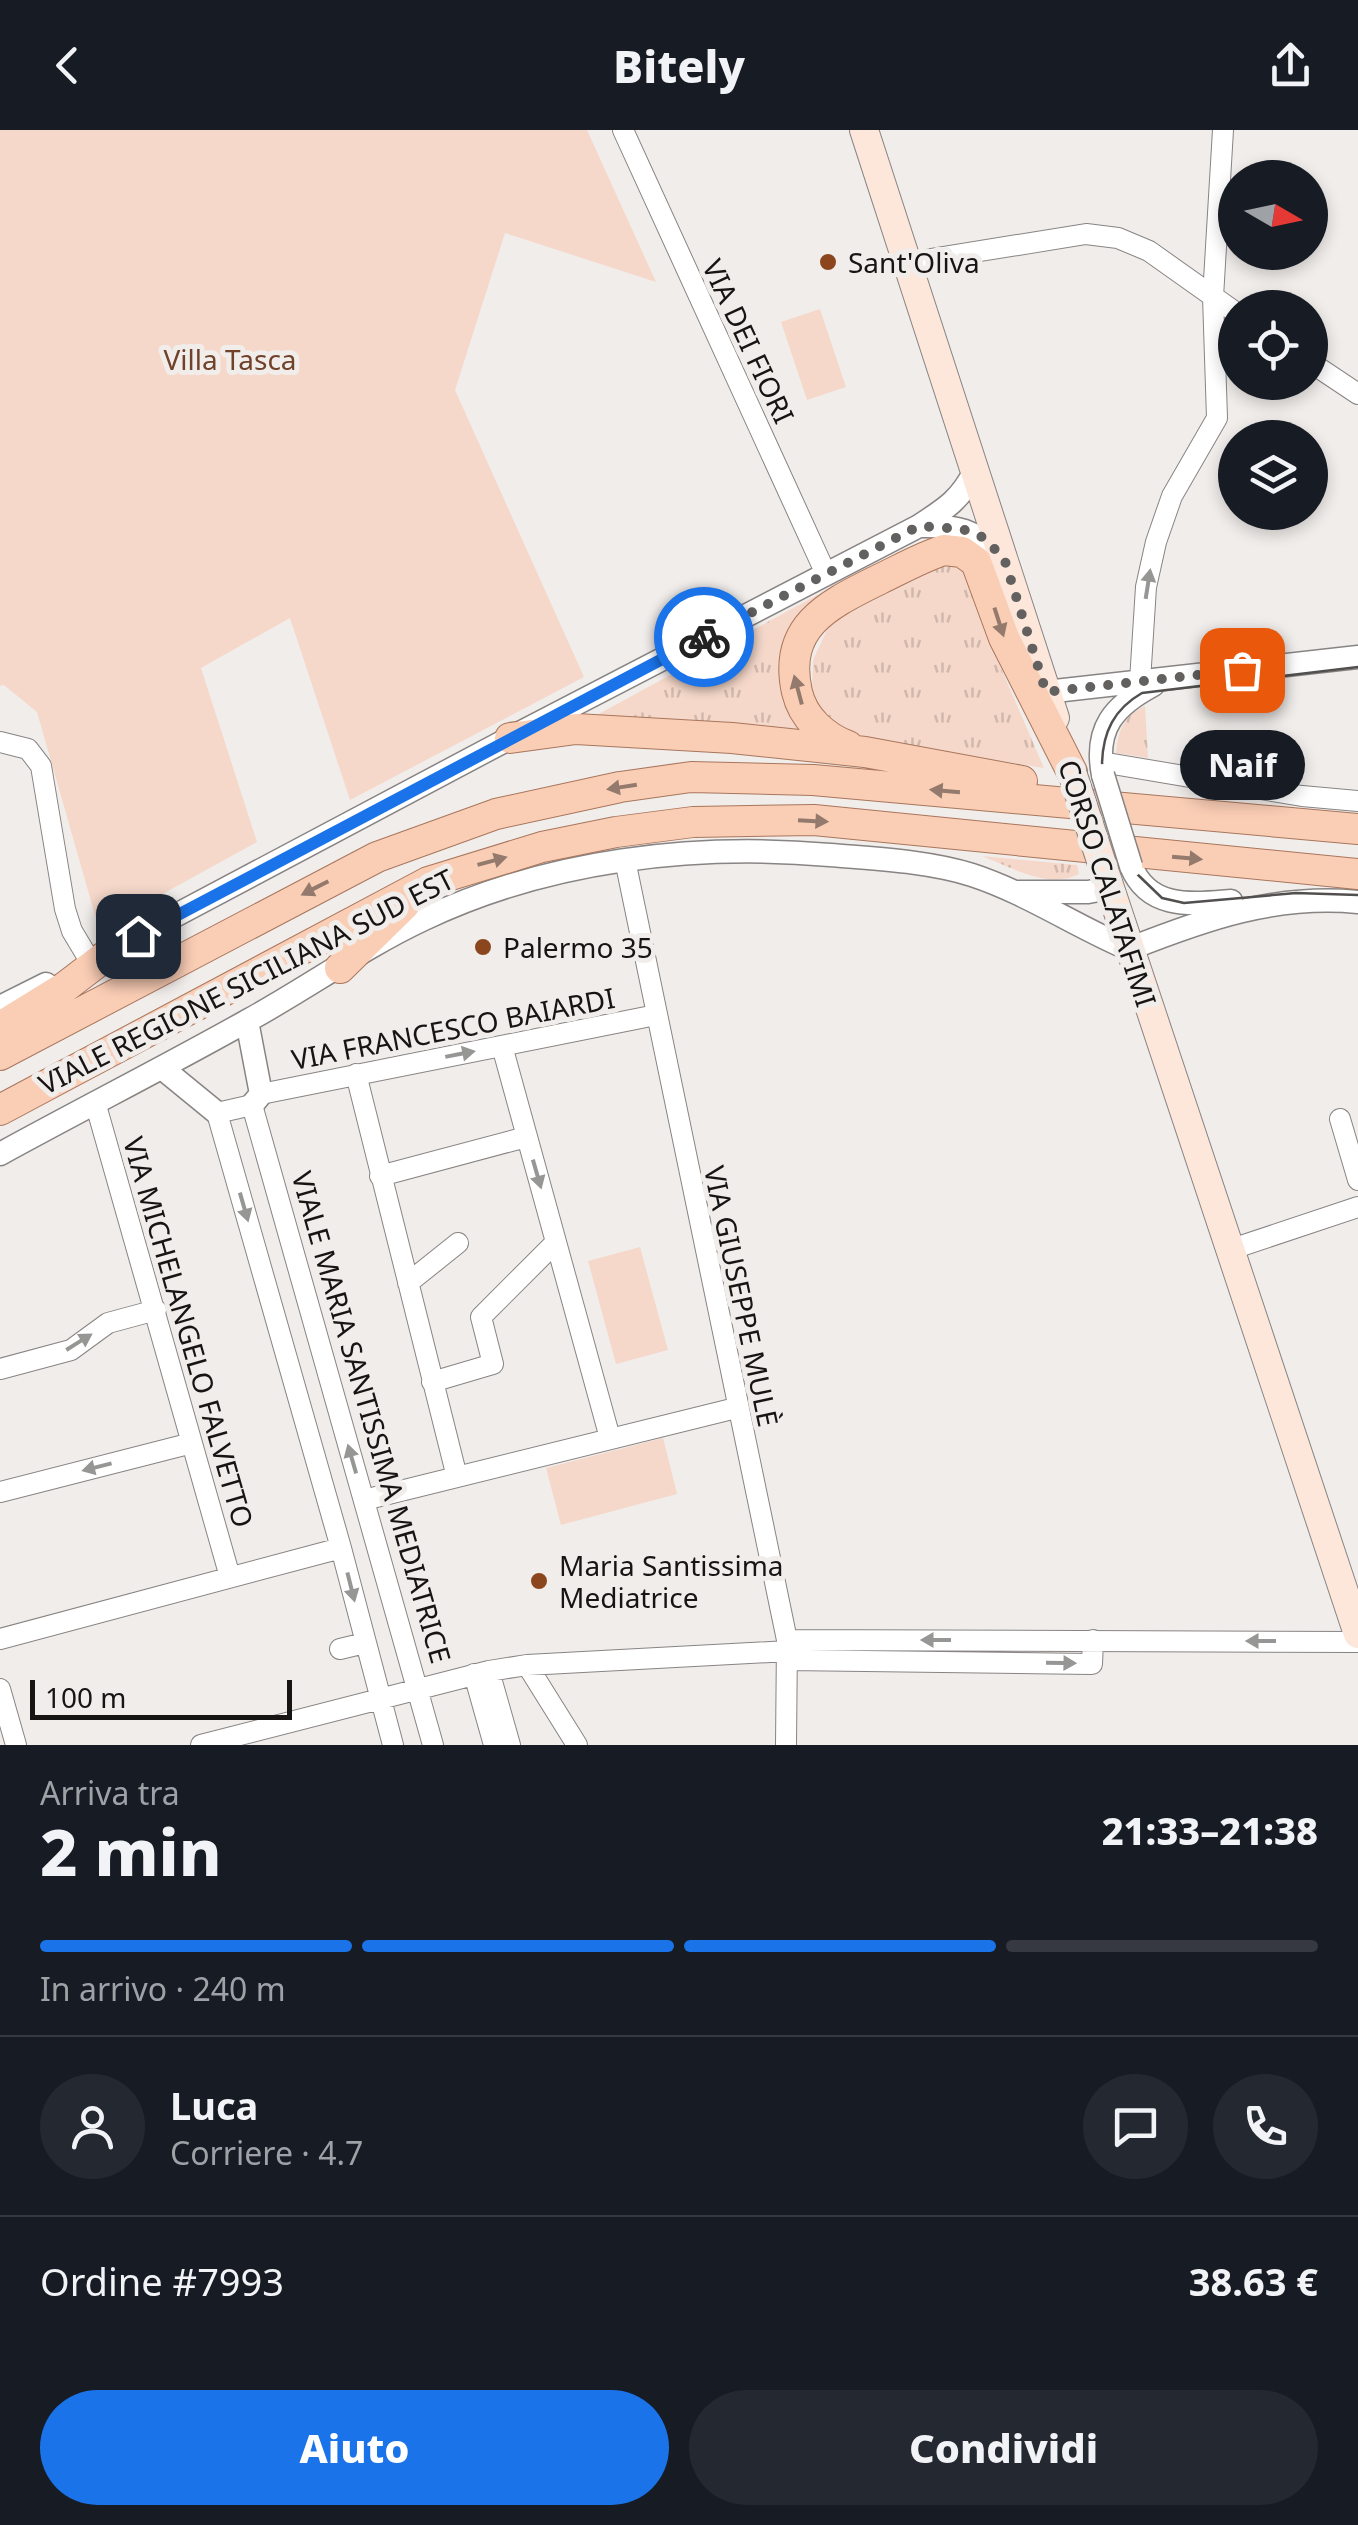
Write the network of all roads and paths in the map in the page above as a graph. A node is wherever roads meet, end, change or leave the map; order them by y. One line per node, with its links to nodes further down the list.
1 (623, 130): 12 (street, VIA DEI FIORI)
2 (864, 130): 4 (main road, CORSO CALATAFIMI)
3 (1223, 130): 5 (street)
4 (906, 263): 5 (street); 9 (main road, CORSO CALATAFIMI)
5 (1213, 297): 6 (street); 15 (street, one-way to 5)
6 (1218, 300)
7 (1328, 374): 8 (street)
8 (1358, 394)
9 (976, 469): 10 (street); 11 (main road, CORSO CALATAFIMI)
10 (919, 526): 11 (street); 12 (street)
11 (1004, 558): 16 (main road, CORSO CALATAFIMI)
12 (826, 574): 17 (street)
13 (1358, 657): 14 (street)
14 (1165, 679): 15 (street); 20 (street)
15 (1140, 681): 16 (street)
16 (1046, 692): 20 (main road, CORSO CALATAFIMI)
17 (510, 738): 19 (main road); 32 (street)
18 (0, 742): 32 (street)
19 (865, 752): 20 (main road, one-way to 20); 22 (main road)
20 (1092, 770): 21 (street); 25 (main road, CORSO CALATAFIMI, bridge); 29 (street, bridge)
21 (1358, 801)
22 (1182, 812): 23 (main road); 39 (main road, VIALE REGIONE SICILIANA SUD EST, one-way to 39)
23 (1358, 829)
24 (625, 860): 28 (street, VIALE REGIONE SICILIANA SUD EST); 33 (street, VIALE REGIONE SICILIANA SUD EST); 35 (street, VIA GIUSEPPE MULÈ)
25 (1101, 867): 26 (main road, one-way to 26); 27 (main road, VIALE REGIONE SICILIANA SUD EST, one-way to 25); 28 (street, VIALE REGIONE SICILIANA SUD EST); 31 (main road, CORSO CALATAFIMI)
26 (1358, 874)
27 (428, 882): 33 (main road); 44 (main road, VIALE REGIONE SICILIANA SUD EST)
28 (1012, 892): 31 (street, VIALE REGIONE SICILIANA SUD EST)
29 (1298, 900): 30 (street); 31 (street)
30 (1358, 902)
31 (1129, 949): 54 (main road, CORSO CALATAFIMI)
32 (103, 954): 34 (street); 37 (main road)
33 (340, 968): 36 (street, VIALE REGIONE SICILIANA SUD EST)
34 (0, 1007)
35 (656, 1015): 38 (street, VIA FRANCESCO BAIARDI); 59 (street, VIA GIUSEPPE MULÈ)
36 (247, 1021): 40 (street, VIALE REGIONE SICILIANA SUD EST); 42 (street, VIALE MARIA SANTISSIMA MEDIATRICE)
37 (0, 1027)
38 (502, 1046): 41 (street, VIA FRANCESCO BAIARDI, one-way to 38); 47 (street)
39 (0, 1055)
40 (162, 1068): 43 (street, VIALE REGIONE SICILIANA SUD EST); 45 (street)
41 (356, 1074): 42 (street, VIA FRANCESCO BAIARDI); 49 (street)
42 (257, 1100): 45 (street); 64 (street, VIALE MARIA SANTISSIMA MEDIATRICE, one-way to 42)
43 (95, 1102): 48 (street, VIALE REGIONE SICILIANA SUD EST); 56 (street, VIA MICHELANGELO FALVETTO)
44 (0, 1110)
45 (218, 1113): 65 (street, one-way to 65)
46 (1340, 1119): 50 (street)
47 (526, 1137): 49 (street); 53 (street, one-way to 53)
48 (0, 1154)
49 (380, 1176): 55 (street)
50 (1358, 1180)
51 (1358, 1207): 54 (street)
52 (458, 1242): 55 (street)
53 (556, 1242): 58 (street); 60 (street)
54 (1229, 1250): 68 (main road, CORSO CALATAFIMI)
55 (408, 1283): 58 (street)
56 (156, 1310): 57 (street, one-way to 56); 61 (street, VIA MICHELANGELO FALVETTO)
57 (0, 1370)
58 (432, 1382): 62 (street)
59 (736, 1408): 60 (street); 71 (street, VIA GIUSEPPE MULÈ)
60 (610, 1438): 62 (street)
61 (192, 1443): 63 (street, one-way to 63); 66 (street, VIA MICHELANGELO FALVETTO)
62 (457, 1477): 64 (street)
63 (0, 1492)
64 (364, 1500): 74 (street, VIALE MARIA SANTISSIMA MEDIATRICE)
65 (341, 1548): 66 (street); 69 (street, one-way to 69)
66 (230, 1577): 67 (street)
67 (0, 1638)
68 (1358, 1638): 71 (street, one-way to 71)
69 (365, 1643): 70 (street); 76 (street)
70 (340, 1649)
71 (788, 1650): 72 (street); 84 (street, VIA GIUSEPPE MULÈ)
72 (527, 1665): 73 (street); 83 (street)
73 (482, 1672): 74 (street); 81 (street); 82 (street)
74 (417, 1688): 76 (street); 80 (street, VIALE MARIA SANTISSIMA MEDIATRICE)
75 (0, 1689): 77 (street)
76 (380, 1696): 78 (street); 79 (street)
77 (10, 1740)
78 (201, 1745)
79 (393, 1745)
80 (433, 1745)
81 (494, 1745)
82 (510, 1745)
83 (576, 1745)
84 (786, 1745)

